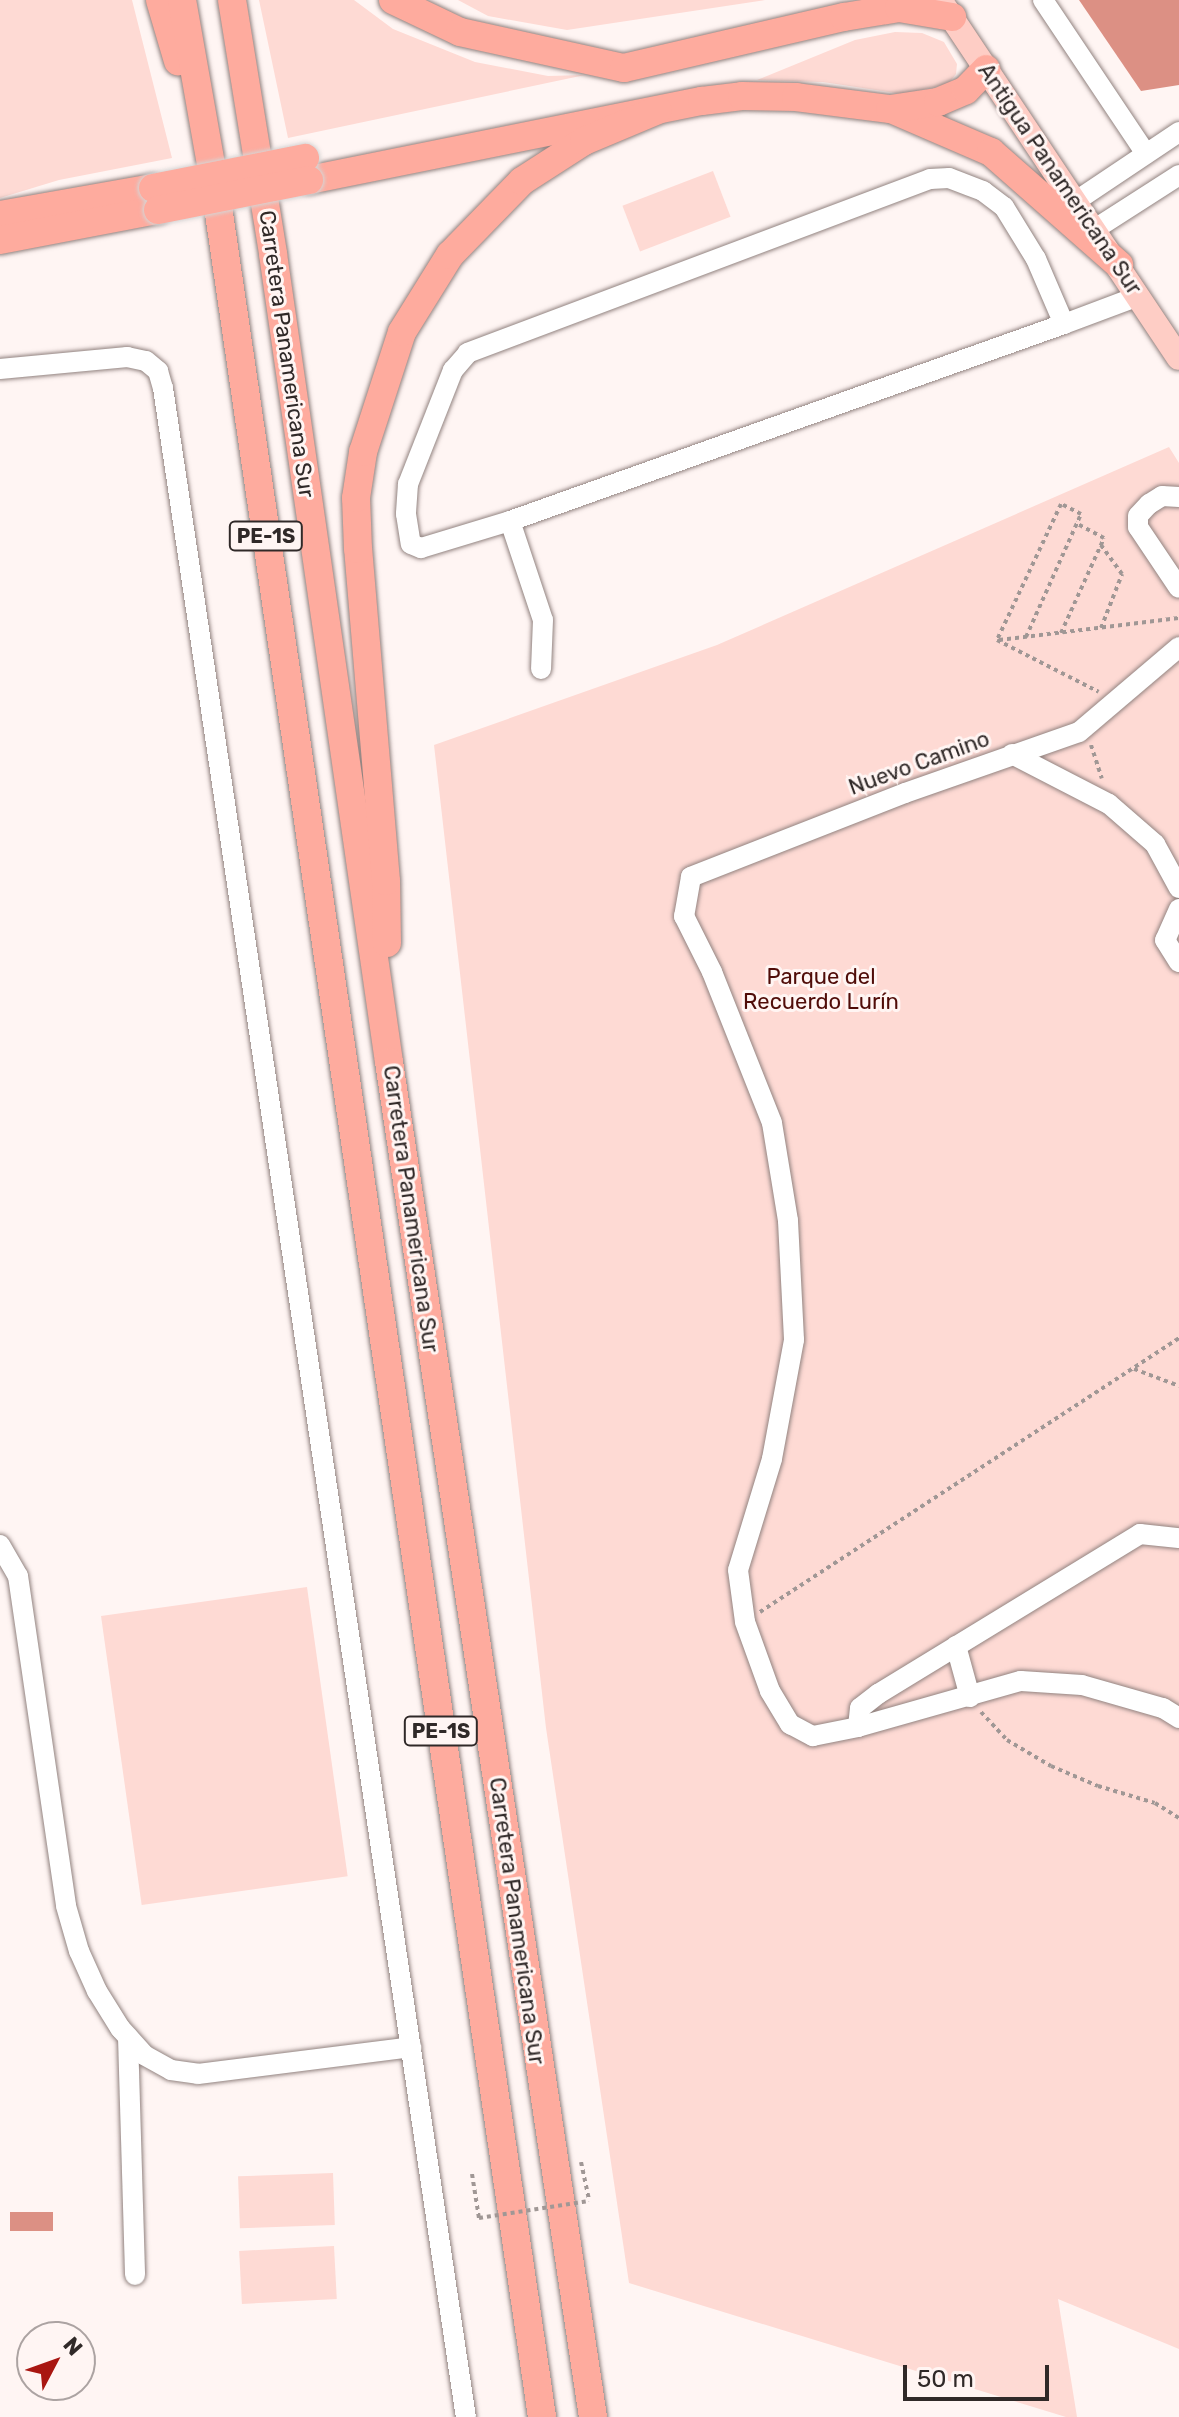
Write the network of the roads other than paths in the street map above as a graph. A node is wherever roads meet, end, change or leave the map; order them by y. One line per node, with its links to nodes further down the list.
1 (160, 0): 14 (highway)
2 (182, 0): 14 (highway, Carretera Panamericana Sur / PE-1S)
3 (232, 0): 34 (highway, Carretera Panamericana Sur / PE-1S)
4 (393, 0): 6 (highway)
5 (1043, 0): 12 (street)
6 (850, 8): 7 (highway)
7 (946, 9): 8 (main road, Antigua Panamericana Sur)
8 (986, 69): 9 (highway); 16 (main road, Antigua Panamericana Sur)
9 (890, 109): 10 (highway); 20 (highway)
10 (658, 110): 15 (highway, bridge); 34 (highway)
11 (1179, 132): 12 (street)
12 (1146, 154): 16 (street)
13 (1179, 175): 18 (street)
14 (216, 193): 45 (highway, Carretera Panamericana Sur / PE-1S)
15 (156, 199): 17 (highway); 19 (highway)
16 (1076, 201): 18 (main road, Antigua Panamericana Sur)
17 (0, 215)
18 (1095, 229): 20 (main road, Antigua Panamericana Sur)
19 (0, 240)
20 (1119, 265): 21 (main road, Antigua Panamericana Sur)
21 (1139, 296): 22 (street); 23 (main road, Antigua Panamericana Sur)
22 (1064, 324): 26 (street); 26 (street)
23 (1179, 358)
24 (0, 369): 42 (street)
25 (1179, 497): 27 (street)
26 (510, 521): 29 (street)
27 (1179, 588)
28 (1179, 647): 30 (street, Nuevo Camino)
29 (541, 669)
30 (1012, 754): 31 (street); 40 (street, Nuevo Camino)
31 (1179, 888)
32 (1179, 909): 33 (street)
33 (1179, 962)
34 (389, 1062): 46 (highway, Carretera Panamericana Sur / PE-1S)
35 (1179, 1538): 37 (street)
36 (0, 1545): 41 (street)
37 (956, 1646): 38 (street); 40 (street)
38 (970, 1697): 39 (street); 40 (street)
39 (1179, 1718)
40 (858, 1727)
41 (128, 2037): 42 (street); 43 (street)
42 (411, 2047): 44 (street)
43 (135, 2275)
44 (466, 2417)
45 (542, 2417)
46 (593, 2417)

